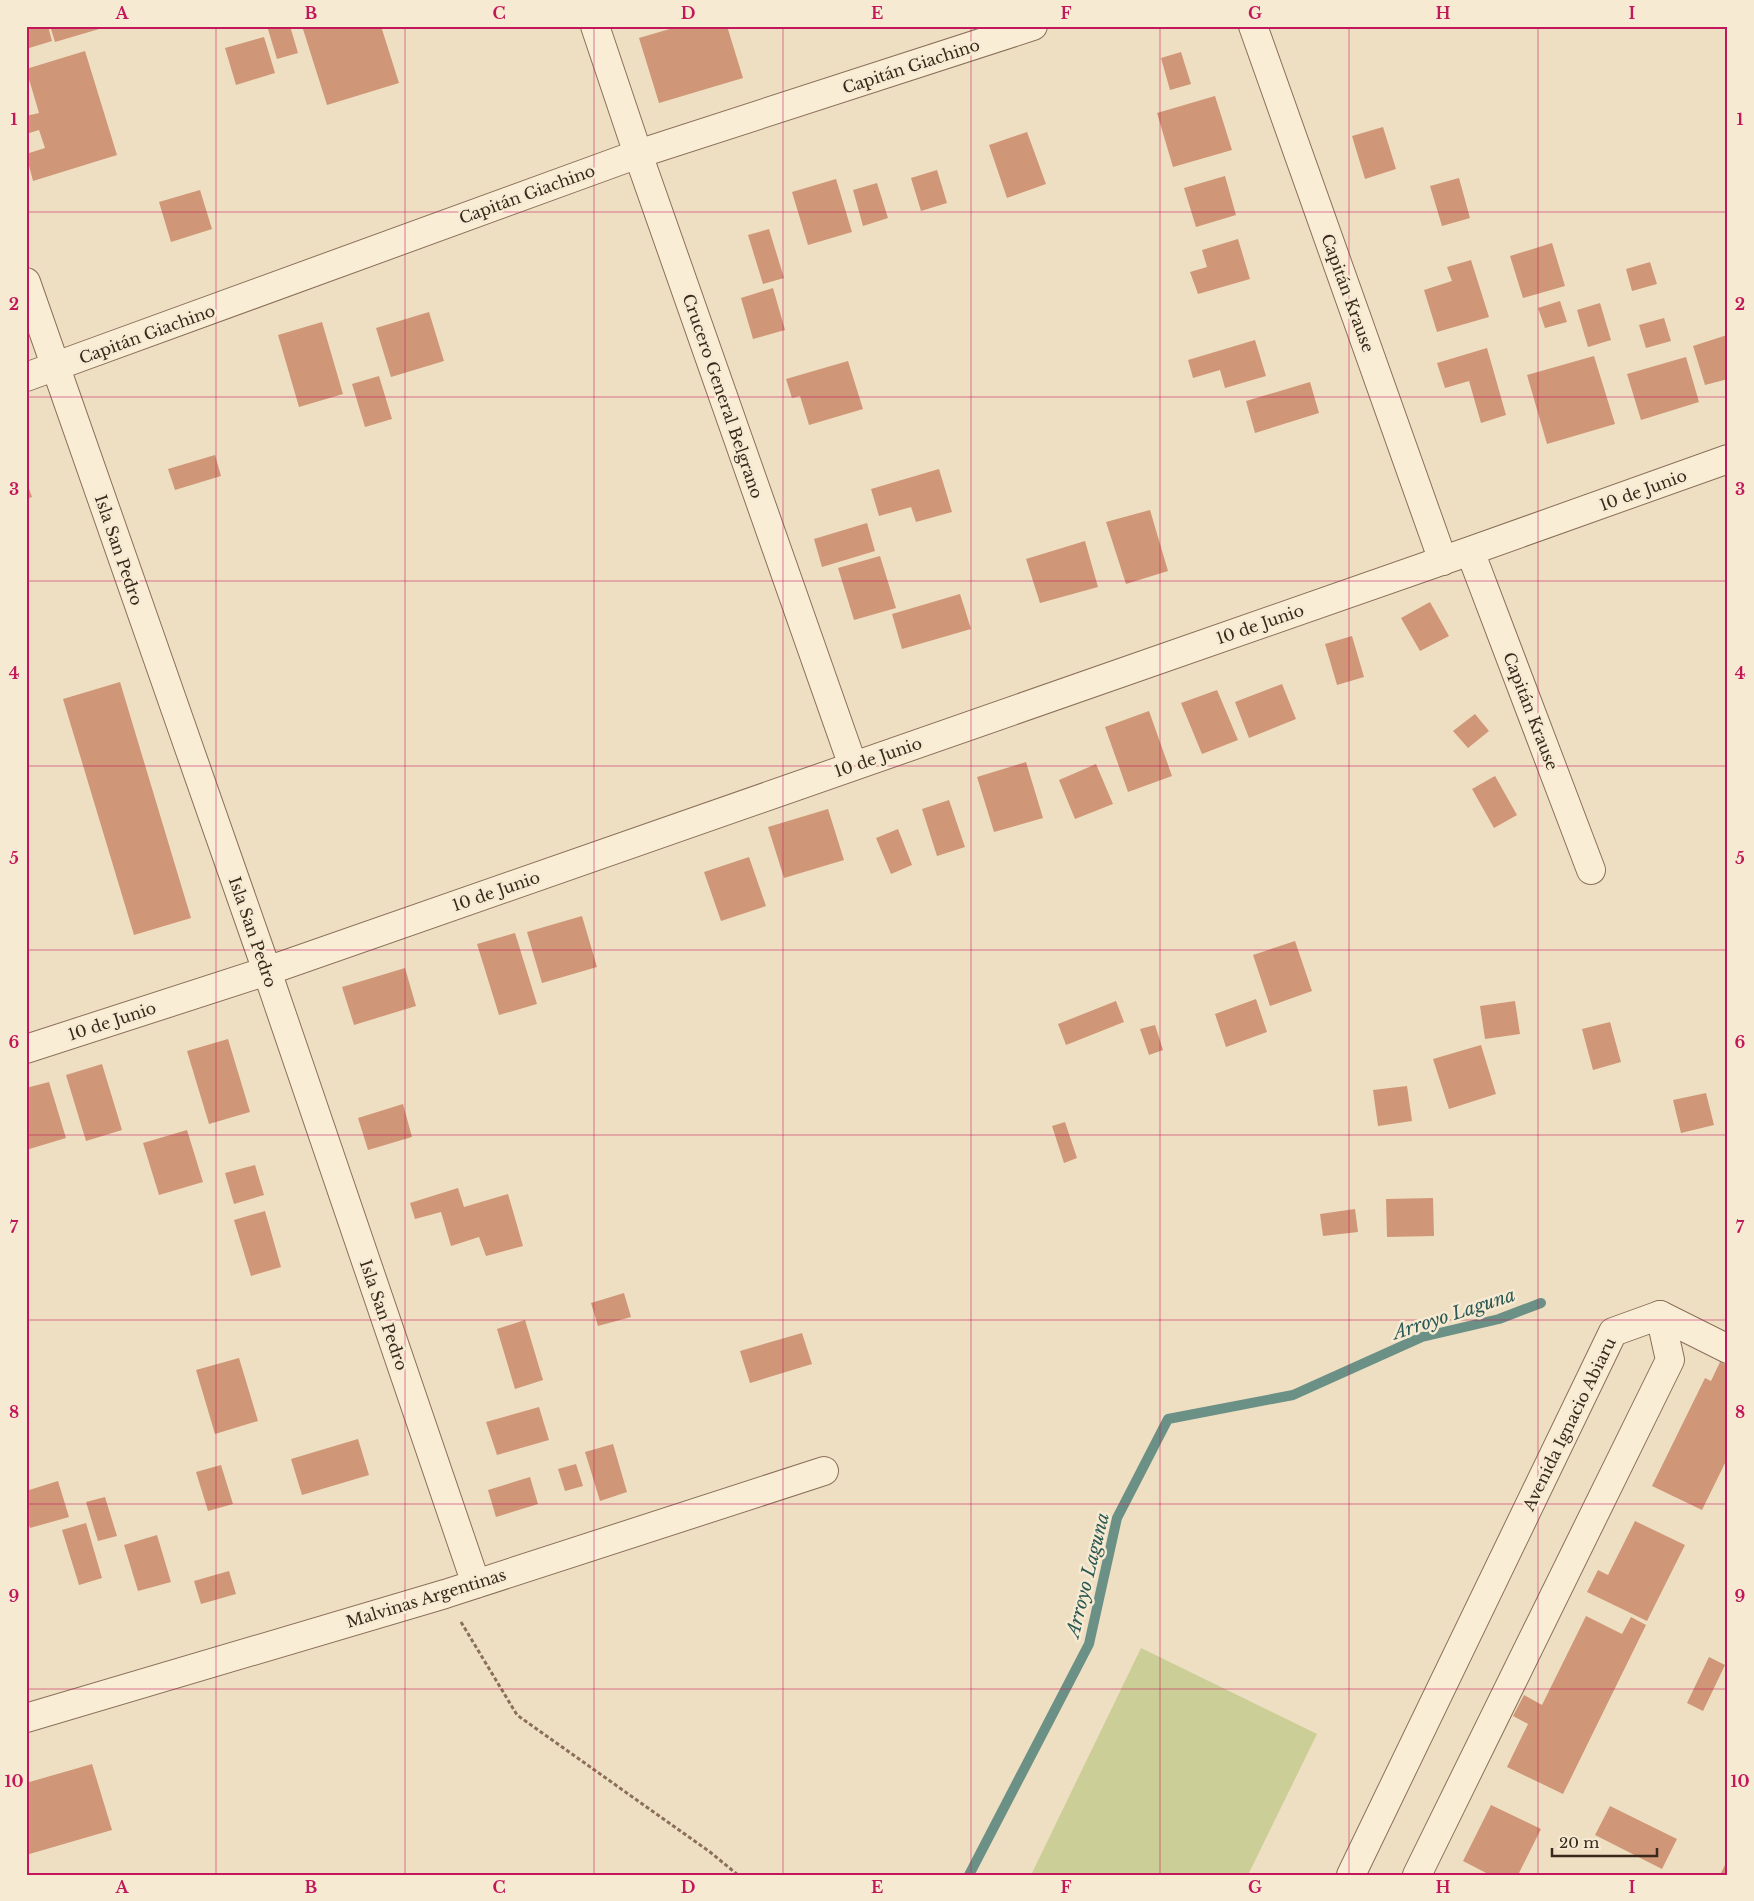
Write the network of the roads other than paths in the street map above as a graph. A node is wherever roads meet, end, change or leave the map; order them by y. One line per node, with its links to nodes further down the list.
1 (595, 26): 4 (street, Crucero General Belgrano)
2 (1034, 26): 4 (street, Capitán Giachino)
3 (1253, 26): 10 (street, Capitán Krause)
4 (638, 154): 6 (street, Capitán Giachino); 11 (street, Crucero General Belgrano)
5 (26, 282): 6 (street, Isla San Pedro)
6 (56, 367): 7 (street, Capitán Giachino); 13 (street, Isla San Pedro)
7 (26, 377)
8 (1728, 459): 9 (street, 10 de Junio)
9 (1470, 551): 10 (street, 10 de Junio); 12 (street, Capitán Krause)
10 (1443, 560): 11 (street, 10 de Junio)
11 (853, 766): 13 (street, 10 de Junio)
12 (1591, 870)
13 (267, 971): 14 (street, 10 de Junio); 18 (street, Isla San Pedro)
14 (26, 1049)
15 (1660, 1315): 16 (street); 20 (street, Avenida Ignacio Abiaru); 21 (street)
16 (1728, 1349)
17 (824, 1470): 18 (street, Malvinas Argentinas)
18 (476, 1584): 19 (street, Malvinas Argentinas)
19 (26, 1718)
20 (1351, 1875)
21 (1417, 1875)

